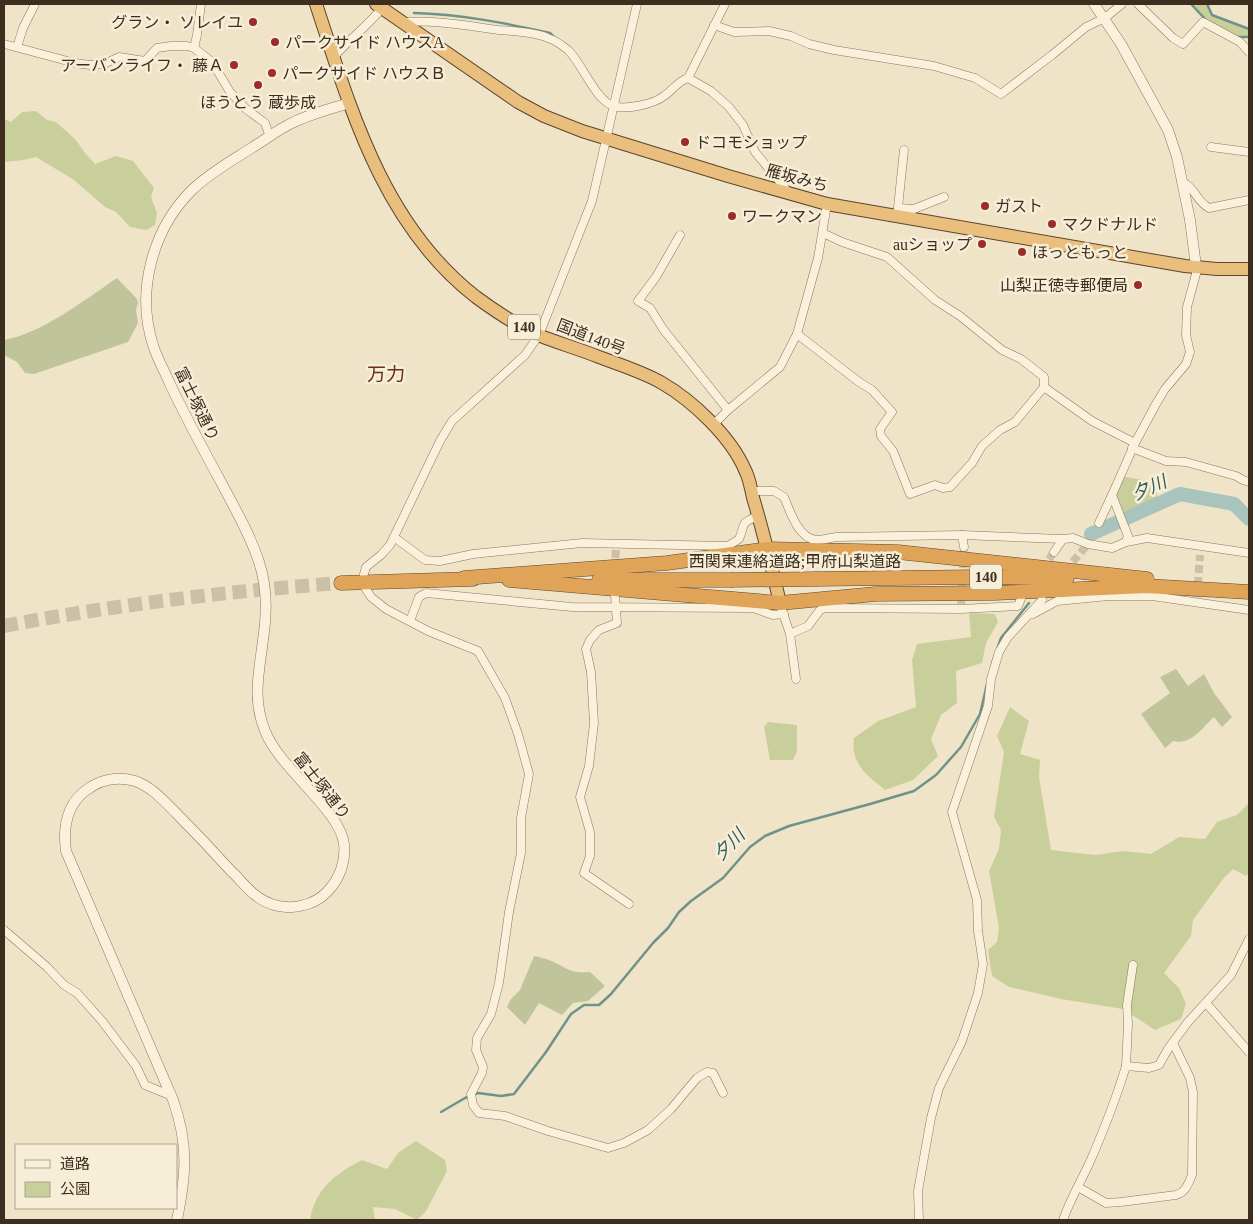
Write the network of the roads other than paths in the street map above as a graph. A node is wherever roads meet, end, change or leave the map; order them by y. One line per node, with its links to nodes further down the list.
1 (35, 4): 14 (street)
2 (201, 4): 15 (street)
3 (637, 4): 20 (street)
4 (725, 4): 12 (street)
5 (1094, 4): 10 (street)
6 (1122, 4): 10 (street)
7 (1138, 4): 16 (street)
8 (317, 5): 17 (highway, 国道140号 / 140)
9 (379, 6): 11 (highway, 雁坂みち); 17 (street)
10 (1104, 18): 12 (street); 26 (street)
11 (404, 22): 20 (street); 22 (highway, 雁坂みち)
12 (714, 26): 18 (street)
13 (4, 44): 14 (street)
14 (17, 47): 15 (street)
15 (194, 48): 21 (street)
16 (1249, 52)
17 (334, 57): 19 (highway, 国道140号 / 140)
18 (688, 78): 20 (street); 27 (street)
19 (348, 103): 21 (street, 富士塚通り); 37 (highway, 国道140号 / 140)
20 (614, 107): 22 (street)
21 (270, 137): 83 (street, 富士塚通り)
22 (607, 139): 27 (highway, 雁坂みち); 37 (street)
23 (1211, 147): 25 (street)
24 (904, 150): 31 (street)
25 (1249, 152)
26 (1181, 180): 29 (street); 34 (street)
27 (790, 194): 30 (highway, 雁坂みち)
28 (944, 197): 31 (street)
29 (1249, 200)
30 (828, 204): 31 (highway, 雁坂みち); 32 (street)
31 (898, 212): 34 (highway, 雁坂みち)
32 (823, 233): 36 (street); 38 (street)
33 (680, 235): 39 (street)
34 (1196, 266): 35 (highway, 雁坂みち); 41 (street)
35 (1249, 269)
36 (797, 334): 38 (street); 39 (street)
37 (539, 335): 40 (highway, 国道140号 / 140); 48 (street)
38 (1044, 387): 41 (street)
39 (728, 410): 40 (street)
40 (713, 425): 43 (highway, 国道140号 / 140)
41 (1134, 446): 42 (street); 44 (street)
42 (1249, 482)
43 (751, 491): 45 (highway, 国道140号 / 140); 47 (street)
44 (1112, 494): 46 (street); 50 (street)
45 (758, 516): 48 (street); 53 (highway, 国道140号 / 140)
46 (1099, 523)
47 (962, 535): 49 (street); 52 (street)
48 (394, 537): 57 (street)
49 (1064, 539): 50 (street); 54 (street)
50 (1126, 542): 51 (street)
51 (1199, 546): 55 (street); 56 (street)
52 (964, 547)
53 (768, 549): 58 (highway); 60 (highway); 68 (highway, 国道140号 / 140)
54 (1054, 552)
55 (1249, 553)
56 (1200, 555)
57 (364, 574)
58 (464, 578): 59 (highway, 西関東連絡道路;甲府山梨道路 / 140); 61 (highway, 西関東連絡道路;甲府山梨道路 / 140)
59 (509, 580): 60 (highway, 西関東連絡道路;甲府山梨道路 / 140, bridge); 68 (highway)
60 (1155, 580): 63 (highway, 西関東連絡道路;甲府山梨道路 / 140)
61 (341, 583)
62 (364, 586): 71 (street)
63 (1249, 591): 68 (highway)
64 (615, 595): 67 (street)
65 (1022, 596): 72 (street)
66 (1042, 600): 70 (street)
67 (616, 608): 68 (street); 71 (street); 74 (street)
68 (782, 608): 72 (street)
69 (1249, 610): 70 (street)
70 (1026, 617): 86 (street)
71 (410, 621): 82 (street)
72 (790, 634): 73 (street)
73 (796, 679)
74 (629, 904)
75 (4, 930): 83 (street)
76 (1249, 939): 78 (street)
77 (1133, 964): 81 (street)
78 (1206, 1003): 79 (street); 80 (street)
79 (1173, 1043): 81 (street); 84 (street)
80 (1249, 1052)
81 (1126, 1066): 84 (street)
82 (723, 1093)
83 (172, 1096): 85 (street, 富士塚通り)
84 (1078, 1187): 87 (street)
85 (177, 1220)
86 (919, 1220)
87 (1063, 1220)

